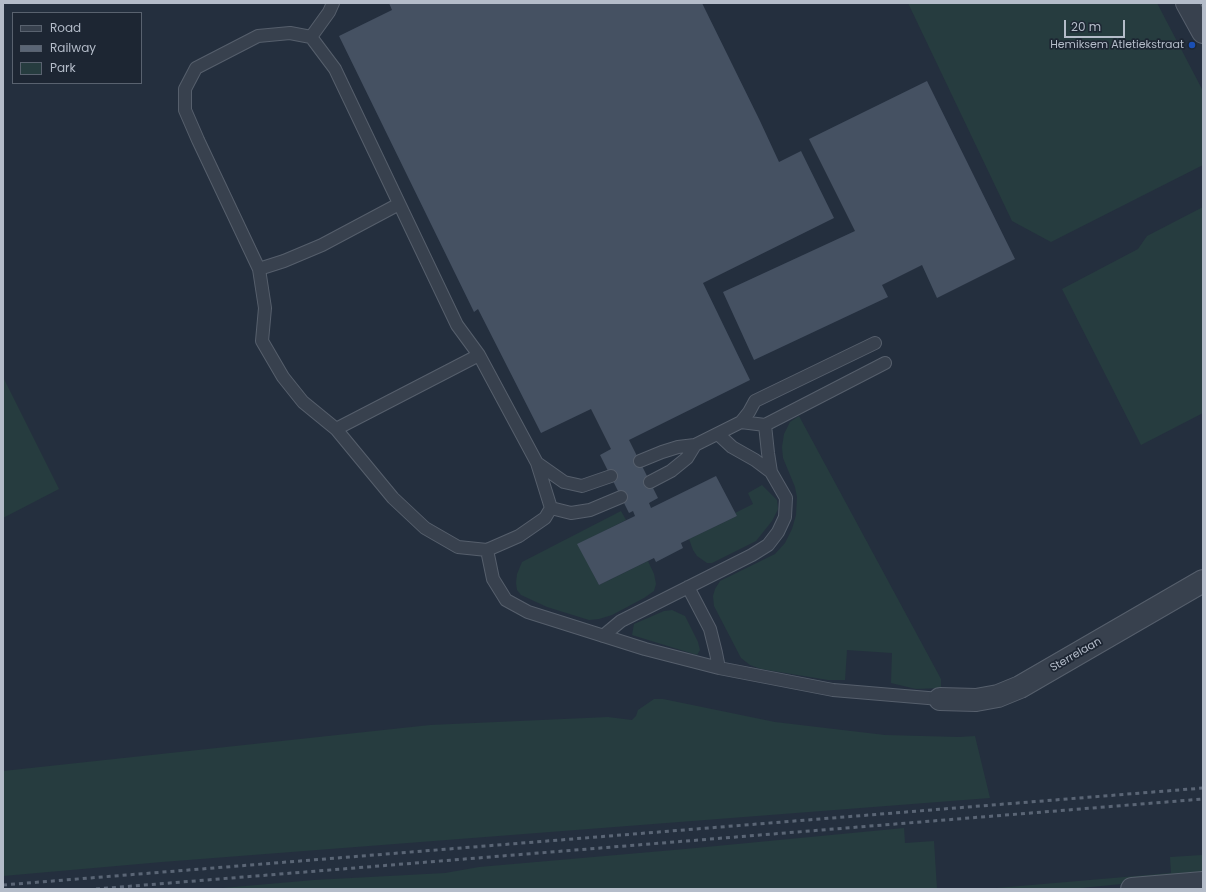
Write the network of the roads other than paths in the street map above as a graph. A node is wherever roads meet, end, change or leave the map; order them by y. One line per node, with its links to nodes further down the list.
1 (333, 3): 4 (lane)
2 (1187, 3): 3 (street)
3 (1203, 32)
4 (311, 38): 5 (lane); 6 (lane)
5 (400, 204): 6 (lane); 8 (lane)
6 (259, 269): 12 (lane)
7 (875, 343): 10 (lane)
8 (479, 355): 12 (lane); 16 (lane)
9 (885, 363): 11 (lane)
10 (741, 422): 11 (lane); 13 (lane)
11 (765, 425): 17 (lane)
12 (336, 430): 22 (lane)
13 (718, 434): 14 (lane); 17 (lane)
14 (695, 445): 15 (lane); 19 (lane)
15 (640, 461)
16 (537, 463): 18 (lane); 21 (lane)
17 (771, 472): 24 (lane)
18 (611, 476)
19 (650, 482)
20 (621, 497): 21 (lane)
21 (551, 508): 22 (lane)
22 (487, 550): 25 (lane)
23 (1203, 581): 27 (street, Sterrelaan)
24 (688, 587): 25 (lane); 26 (lane)
25 (603, 636): 26 (lane)
26 (719, 668): 27 (lane)
27 (940, 699)
28 (1203, 883): 29 (street)
29 (1132, 889)

